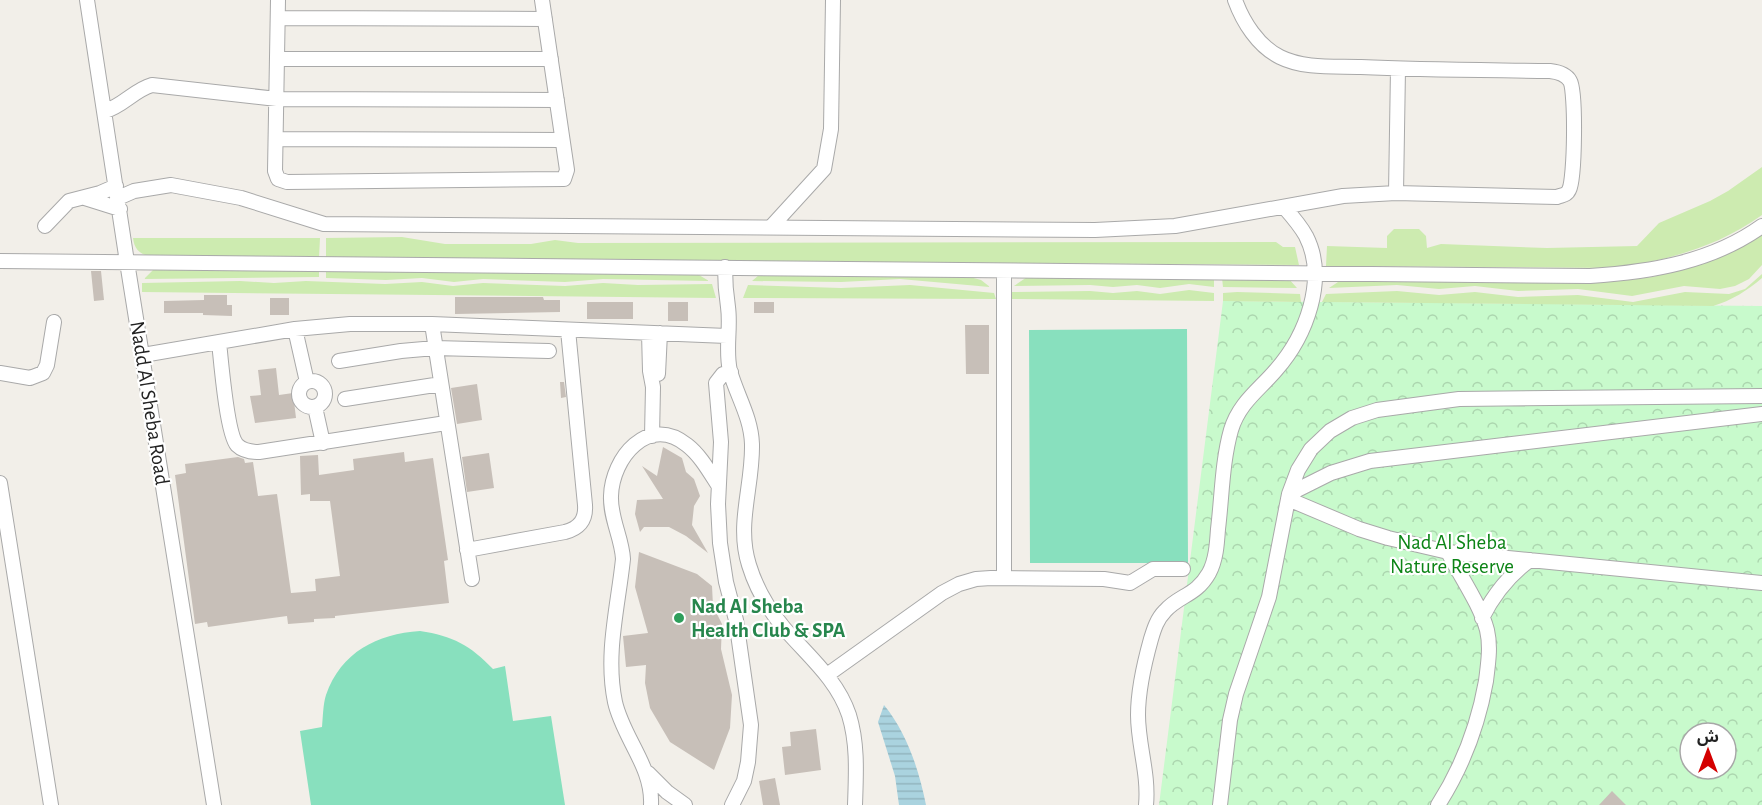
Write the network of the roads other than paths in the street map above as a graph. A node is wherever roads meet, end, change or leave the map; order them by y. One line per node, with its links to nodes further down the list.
1 (87, 0): 13 (street, Nadd Al Sheba Road)
2 (278, 0): 6 (street)
3 (542, 0): 7 (street)
4 (833, 0): 22 (street)
5 (1235, 0): 10 (street)
6 (278, 18): 7 (street); 8 (street)
7 (545, 19): 9 (street)
8 (277, 59): 9 (street); 11 (street)
9 (551, 59): 12 (street)
10 (1398, 69): 16 (street); 16 (street)
11 (277, 99): 12 (street); 13 (street); 14 (street)
12 (556, 100): 15 (street)
13 (105, 111): 18 (street, Nadd Al Sheba Road)
14 (276, 140): 15 (street); 15 (street)
15 (562, 140)
16 (1396, 194): 19 (street)
17 (82, 198): 18 (street); 18 (street); 20 (street)
18 (118, 198): 22 (street); 24 (street, Nadd Al Sheba Road)
19 (1284, 207): 22 (street); 27 (street)
20 (45, 226)
21 (1762, 226): 27 (street)
22 (771, 227)
23 (2, 261): 24 (street)
24 (127, 262): 25 (street); 37 (street, Nadd Al Sheba Road)
25 (729, 267): 26 (street); 33 (street)
26 (1004, 272): 27 (street); 55 (street)
27 (1311, 273): 67 (street)
28 (54, 322): 40 (street)
29 (432, 324): 30 (street); 31 (street); 35 (street)
30 (295, 329): 34 (street); 47 (street)
31 (568, 330): 32 (street); 51 (street)
32 (655, 333): 33 (street); 46 (street)
33 (728, 336): 39 (street)
34 (219, 342): 37 (street); 47 (street)
35 (435, 348): 36 (street); 38 (street); 41 (street)
36 (549, 351)
37 (143, 355): 62 (street, Nadd Al Sheba Road)
38 (339, 361)
39 (730, 372): 49 (street); 59 (street)
40 (0, 373)
41 (441, 384): 43 (street); 45 (street)
42 (1762, 396): 50 (street)
43 (345, 399)
44 (1762, 414): 50 (street)
45 (447, 423): 47 (street); 51 (street)
46 (652, 436): 49 (street); 60 (street)
47 (323, 443)
48 (0, 483): 61 (street)
49 (718, 485): 65 (street)
50 (1289, 497): 52 (street); 68 (street)
51 (468, 550): 56 (street)
52 (1448, 552): 53 (street); 58 (street)
53 (1530, 560): 57 (street); 58 (street)
54 (1183, 569): 55 (street)
55 (1004, 578): 59 (street)
56 (472, 579)
57 (1762, 583)
58 (1482, 618): 69 (street)
59 (827, 675): 66 (street)
60 (647, 772): 63 (street); 64 (street)
61 (51, 805)
62 (214, 805)
63 (651, 805)
64 (685, 805)
65 (732, 805)
66 (855, 805)
67 (1146, 805)
68 (1220, 805)
69 (1438, 805)

